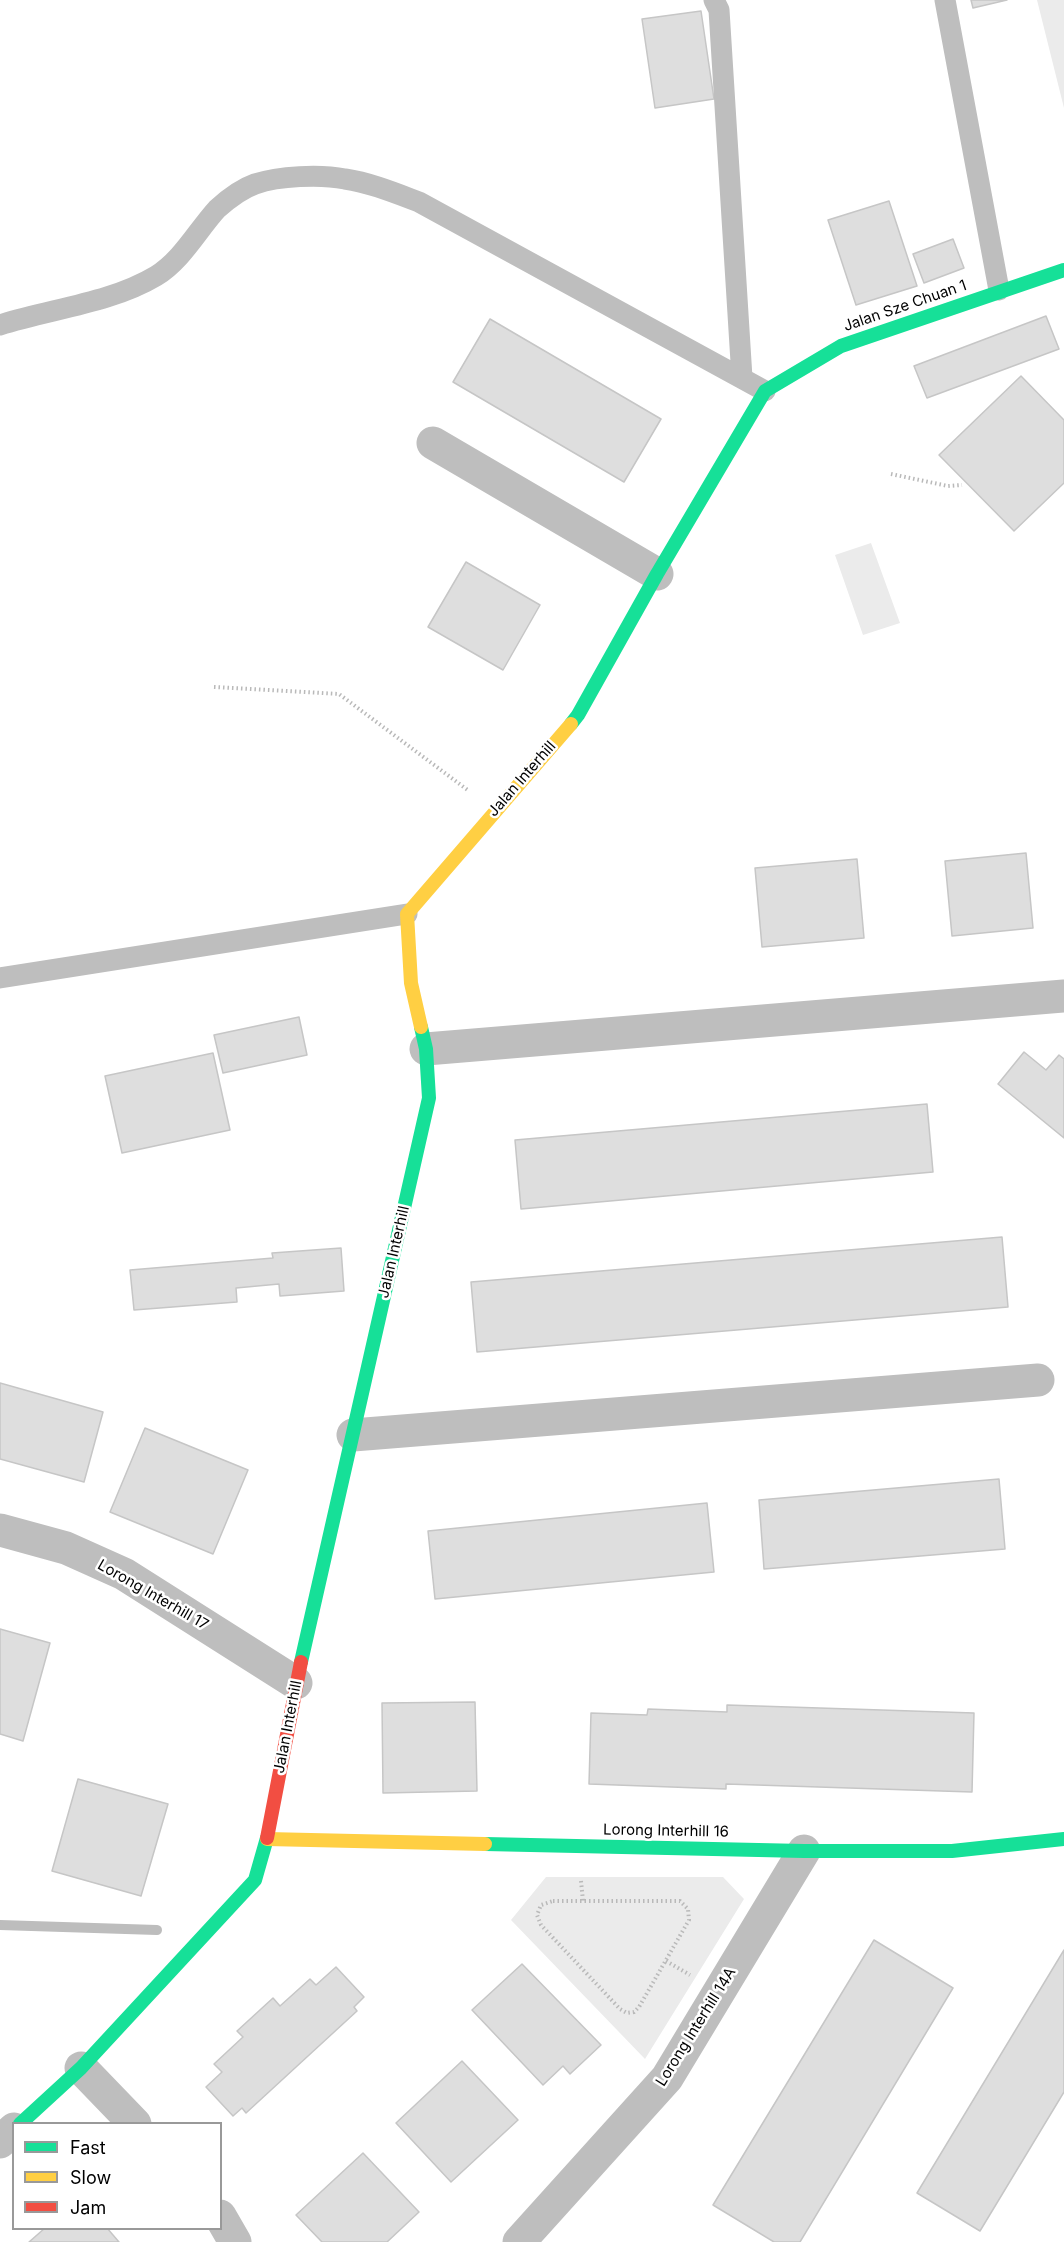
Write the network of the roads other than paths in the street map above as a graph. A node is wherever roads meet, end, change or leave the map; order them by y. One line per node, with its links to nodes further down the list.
1 (714, 0): 6 (lane)
2 (945, 0): 4 (lane)
3 (1064, 270): 4 (street, Jalan Sze Chuan 1)
4 (999, 290): 7 (street, Jalan Sze Chuan 1)
5 (0, 325): 6 (lane)
6 (742, 378): 7 (lane)
7 (765, 391): 9 (street, Jalan Interhill)
8 (433, 443): 9 (street)
9 (657, 574): 10 (street, Jalan Interhill)
10 (407, 914): 11 (lane); 13 (street, Jalan Interhill)
11 (0, 978)
12 (1064, 996): 13 (street)
13 (426, 1049): 15 (street, Jalan Interhill)
14 (1038, 1380): 15 (street)
15 (353, 1435): 17 (street, Jalan Interhill)
16 (0, 1530): 17 (street, Lorong Interhill 17)
17 (296, 1683): 18 (street, Jalan Interhill)
18 (267, 1839): 20 (street, Lorong Interhill 16); 21 (street, Jalan Interhill)
19 (1064, 1839): 20 (street, Lorong Interhill 16)
20 (804, 1851): 28 (street, Lorong Interhill 14A)
21 (81, 2068): 22 (street, Jalan Interhill); 23 (street)
22 (22, 2122)
23 (133, 2122)
24 (12, 2131): 25 (street)
25 (0, 2142)
26 (222, 2219): 27 (street)
27 (235, 2242)
28 (519, 2242)

